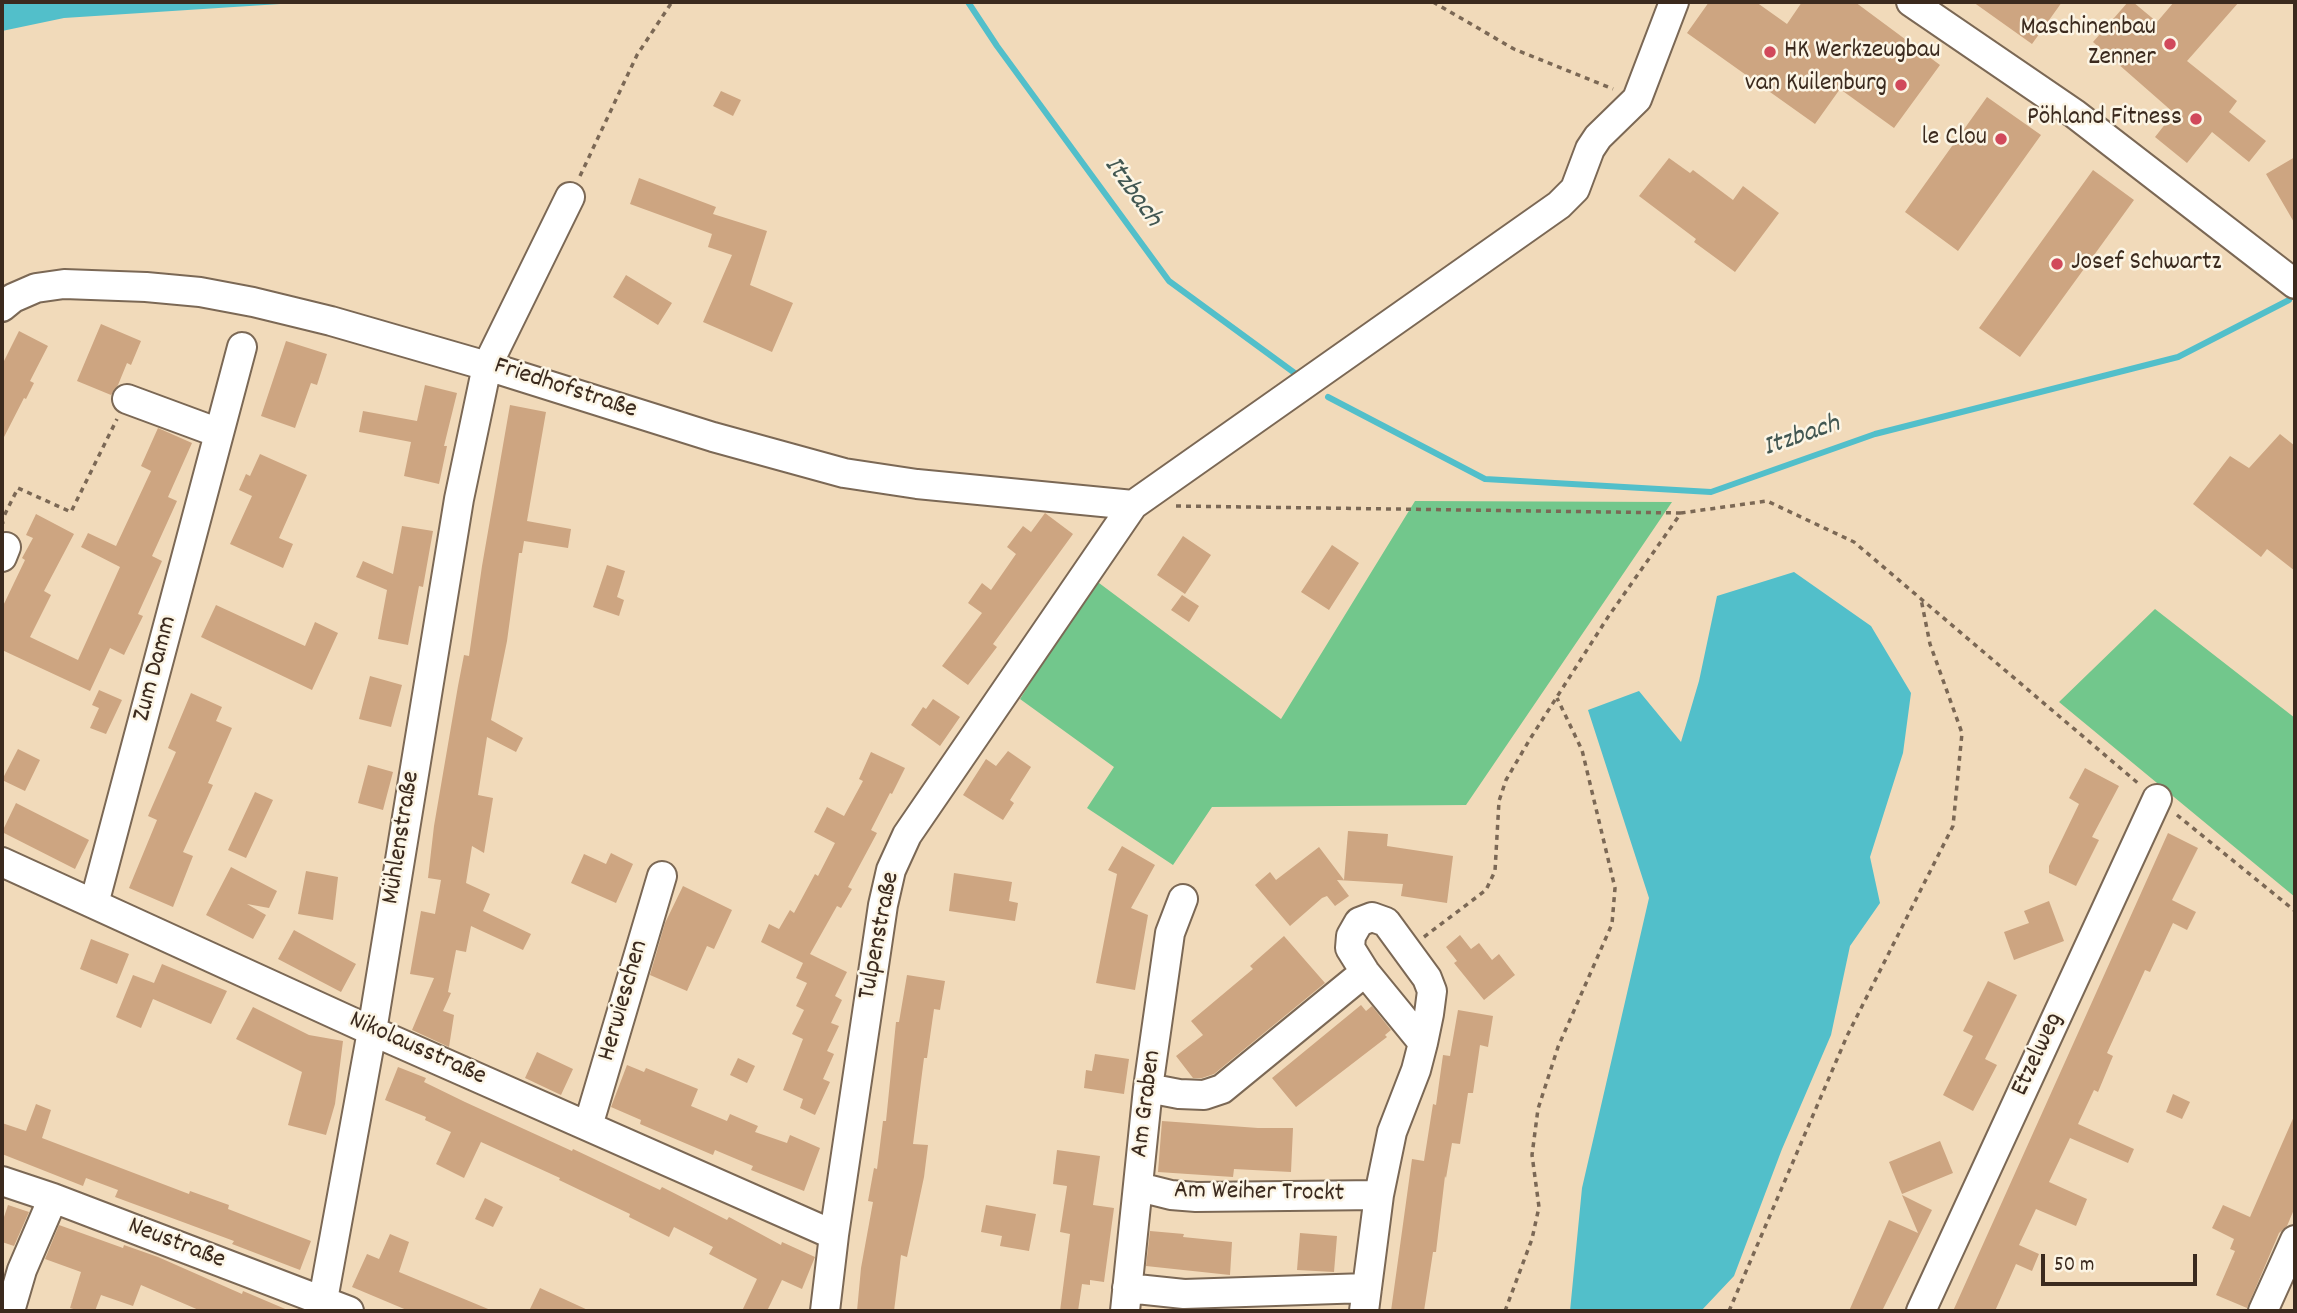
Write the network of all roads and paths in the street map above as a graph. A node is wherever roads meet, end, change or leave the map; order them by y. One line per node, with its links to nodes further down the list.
1 (672, 2): 6 (path)
2 (1433, 2): 5 (path)
3 (1674, 2): 5 (street)
4 (1911, 2): 7 (street)
5 (1637, 99): 13 (street)
6 (570, 197): 10 (street, Mühlenstraße)
7 (2295, 284)
8 (2, 307): 10 (street, Friedhofstraße)
9 (242, 347): 12 (street, Zum Damm)
10 (487, 366): 13 (street, Friedhofstraße); 27 (street, Mühlenstraße)
11 (127, 399): 12 (street); 16 (path)
12 (219, 433): 23 (street, Zum Damm)
13 (1133, 505): 35 (street, Tulpenstraße)
14 (1174, 506): 15 (path)
15 (1681, 513): 17 (path); 18 (path)
16 (4, 552)
17 (1920, 597): 19 (path); 45 (path)
18 (1557, 698): 25 (path); 44 (path)
19 (2157, 799): 24 (path); 46 (street, Etzelweg)
20 (2, 862): 23 (street, Nikolausstraße)
21 (662, 876): 30 (street, Herwieschen)
22 (1183, 899): 29 (street, Am Graben)
23 (94, 904): 27 (street, Nikolausstraße)
24 (2295, 911)
25 (1408, 950): 26 (street, Am Weiher Trockt); 28 (street, Am Weiher Trockt)
26 (1365, 972): 28 (street, Am Weiher Trockt); 29 (street)
27 (372, 1031): 30 (street, Nikolausstraße); 40 (street, Mühlenstraße)
28 (1423, 1043): 33 (street, Am Weiher Trockt)
29 (1149, 1088): 32 (street, Am Graben)
30 (588, 1126): 35 (street, Nikolausstraße)
31 (2, 1181): 34 (street, Neustraße)
32 (1139, 1187): 33 (street, Am Weiher Trockt); 38 (street, Am Graben)
33 (1379, 1195): 39 (street, Am Weiher Trockt)
34 (53, 1198): 40 (street, Neustraße); 41 (street)
35 (834, 1235): 43 (street, Tulpenstraße)
36 (2295, 1240): 37 (street)
37 (2287, 1279): 47 (street)
38 (1126, 1299): 39 (street, Am Weiher Trockt)
39 (1365, 1300)
40 (322, 1306): 42 (street, Neustraße)
41 (10, 1311)
42 (349, 1311)
43 (825, 1311)
44 (1505, 1311)
45 (1729, 1311)
46 (1921, 1311)
47 (2263, 1311)

